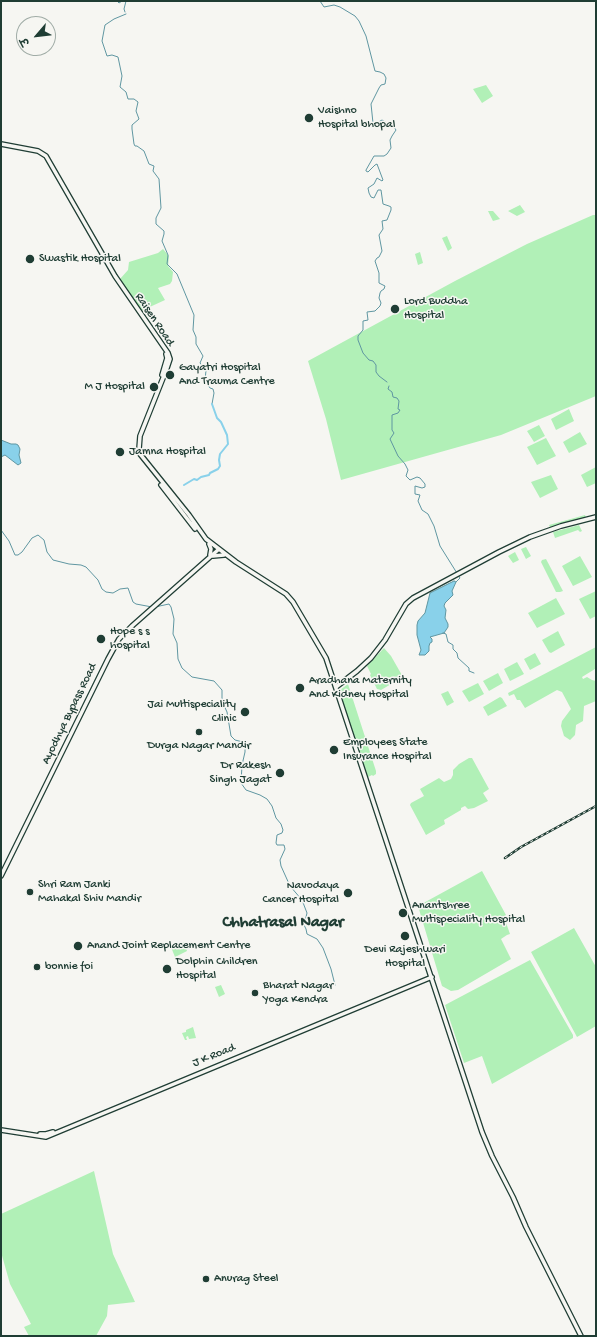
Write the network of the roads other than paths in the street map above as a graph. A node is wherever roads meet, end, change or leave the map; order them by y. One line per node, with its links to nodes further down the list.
1 (1, 145): 2 (main road, Raisen Road)
2 (188, 517): 4 (main road, Raisen Road); 5 (main road, Raisen Road)
3 (596, 518): 9 (main road)
4 (209, 544): 5 (main road, Raisen Road); 6 (main road)
5 (218, 550): 6 (main road, Ayodhya Bypass Road); 7 (main road); 10 (main road)
6 (211, 555): 7 (main road); 8 (main road, Ayodhya Bypass Road)
7 (224, 555): 12 (main road)
8 (128, 628): 13 (main road, Ayodhya Bypass Road); 14 (main road, Ayodhya Bypass Road)
9 (362, 668): 11 (main road); 12 (main road)
10 (334, 679): 11 (main road); 12 (main road)
11 (343, 682): 12 (main road)
12 (336, 689): 15 (main road)
13 (1, 872)
14 (1, 876)
15 (432, 978): 16 (main road, J K Road); 16 (main road, J K Road); 18 (main road)
16 (235, 1057): 17 (main road, J K Road)
17 (1, 1128)
18 (580, 1336)

